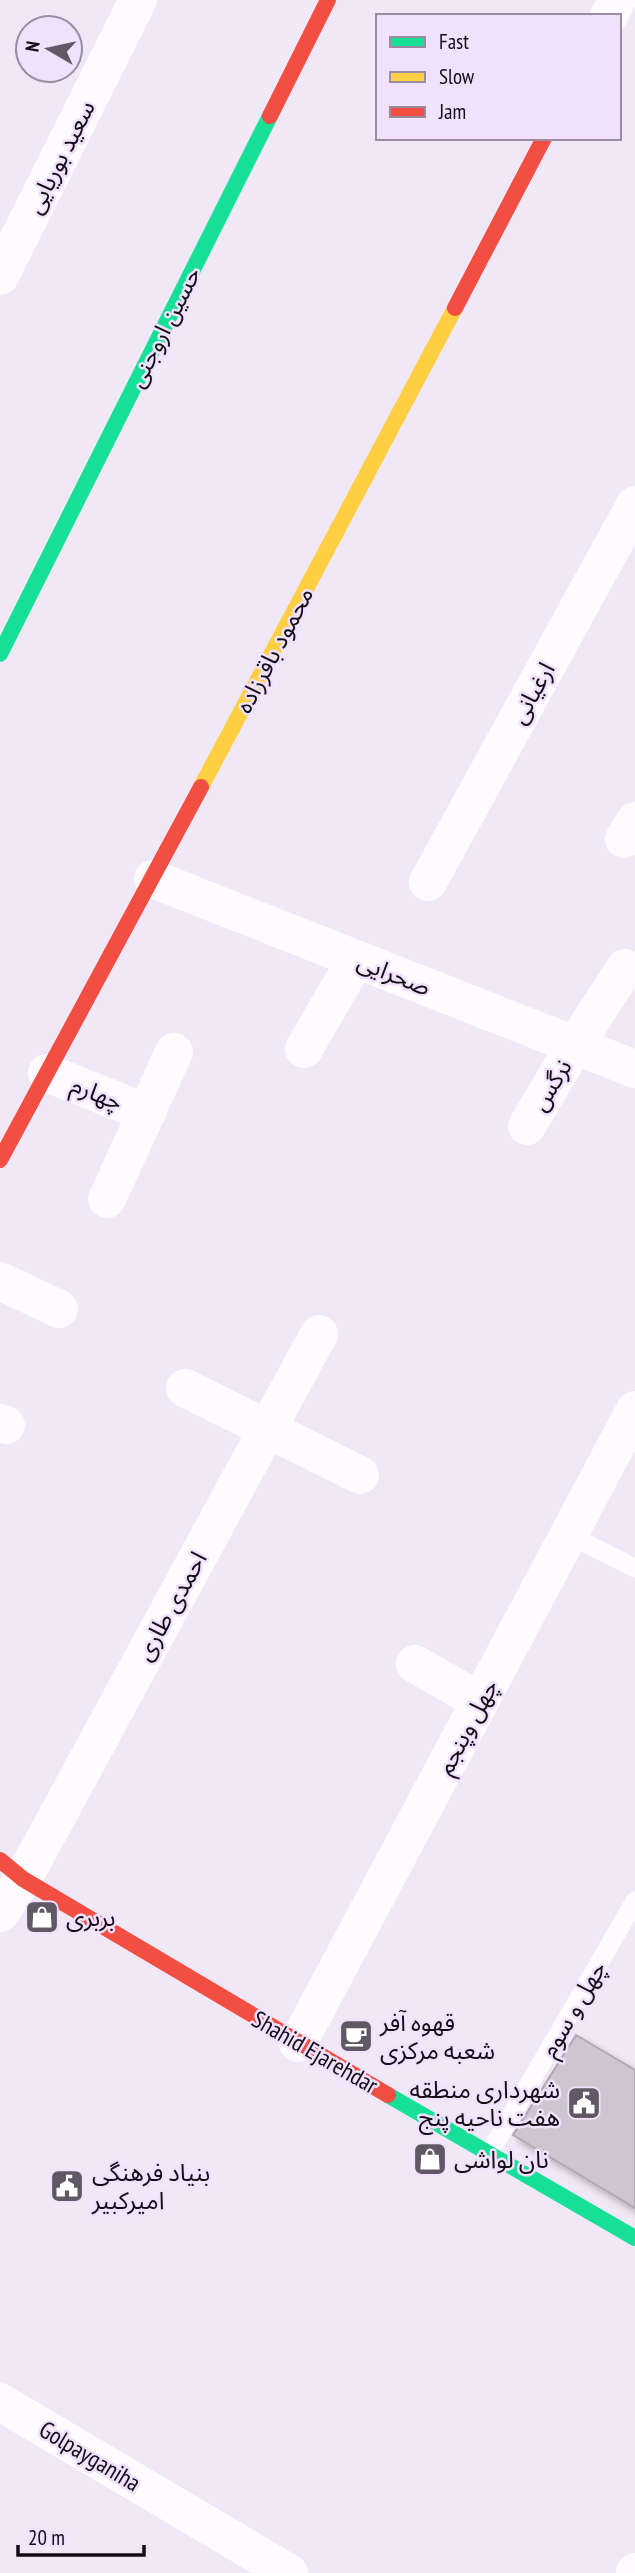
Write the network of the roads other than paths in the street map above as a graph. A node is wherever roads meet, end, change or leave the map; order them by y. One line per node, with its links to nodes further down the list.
1 (138, 0): 4 (street, سعید بوریایی)
2 (328, 0): 6 (street, حسین اروجنی)
3 (543, 140): 7 (street, محمود باقرزاده)
4 (0, 276)
5 (635, 505): 8 (street, ارغیانی)
6 (0, 654)
7 (153, 879): 9 (street, صحرایی); 15 (street, محمود باقرزاده)
8 (428, 882)
9 (356, 959): 11 (street, صحرایی); 12 (street)
10 (625, 968): 11 (street, نرگس)
11 (575, 1045): 14 (street, صحرایی); 17 (street, نرگس)
12 (304, 1049)
13 (174, 1052): 16 (street)
14 (635, 1069)
15 (47, 1073): 16 (street, چهارم); 18 (street, محمود باقرزاده)
16 (147, 1113): 19 (street)
17 (527, 1126)
18 (0, 1160)
19 (107, 1199)
20 (0, 1281): 21 (street)
21 (59, 1309)
22 (319, 1334): 25 (street, احمدی طاری)
23 (185, 1388): 25 (street)
24 (635, 1410): 27 (street, چهل وپنجم)
25 (268, 1428): 26 (street); 31 (street, احمدی طاری)
26 (360, 1475)
27 (569, 1535): 28 (lane); 30 (street, چهل وپنجم)
28 (635, 1567)
29 (415, 1664): 30 (street)
30 (480, 1701): 34 (street, چهل وپنجم)
31 (12, 1869): 33 (street, احمدی طاری); 34 (street, Shahid Ejarehdar)
32 (635, 1901): 35 (lane, چهل و سوم)
33 (0, 1913)
34 (298, 2043): 35 (street, Shahid Ejarehdar)
35 (489, 2154): 36 (street, Shahid Ejarehdar)
36 (635, 2238)
37 (2, 2408): 38 (street, Golpayganiha)
38 (246, 2562): 39 (street, Golpayganiha)
39 (289, 2573)

